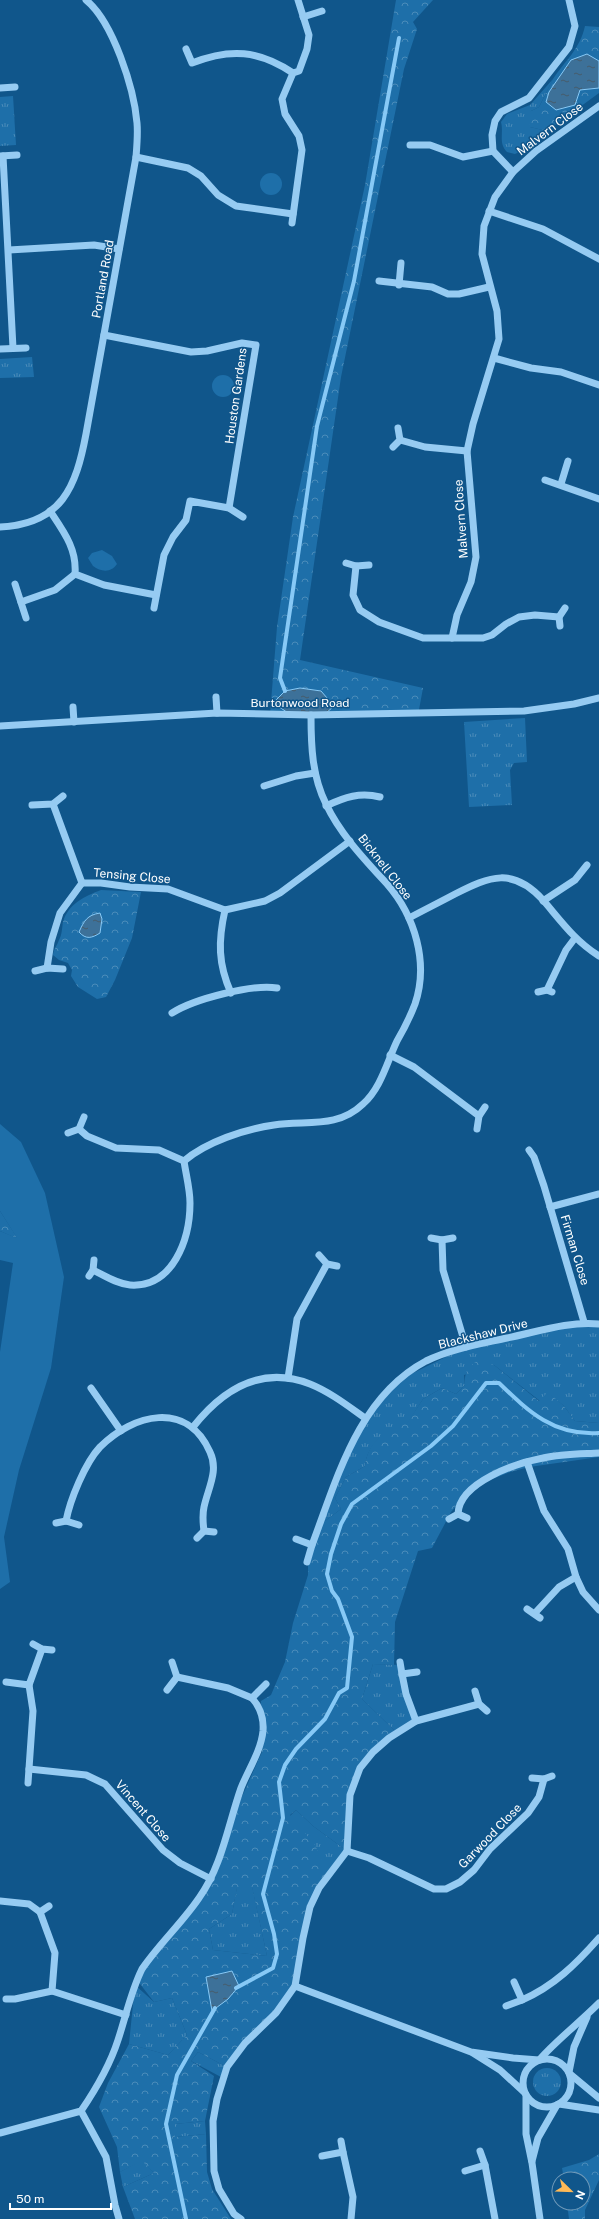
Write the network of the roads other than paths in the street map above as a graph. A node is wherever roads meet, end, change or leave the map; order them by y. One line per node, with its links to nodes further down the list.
1 (86, 0): 15 (street, Portland Road)
2 (298, 0): 5 (street)
3 (570, 0): 12 (street)
4 (322, 11): 5 (street)
5 (303, 17): 7 (street)
6 (186, 49): 7 (street)
7 (294, 73): 18 (street)
8 (15, 87): 9 (street)
9 (0, 88)
10 (599, 106): 16 (street, Malvern Close)
11 (410, 145): 12 (street)
12 (493, 151): 16 (street)
13 (17, 155): 14 (street)
14 (2, 156): 21 (street)
15 (136, 157): 18 (street); 20 (street, Portland Road)
16 (513, 172): 17 (street, Malvern Close)
17 (489, 211): 22 (street); 26 (street, Malvern Close)
18 (293, 214): 19 (street)
19 (292, 223)
20 (119, 249): 21 (street); 27 (street, Portland Road)
21 (9, 250): 28 (street)
22 (599, 259)
23 (401, 263): 25 (street)
24 (379, 281): 25 (street)
25 (399, 285): 26 (street)
26 (489, 287): 31 (street, Malvern Close)
27 (104, 335): 41 (street, Houston Gardens); 42 (street, Portland Road)
28 (14, 348): 29 (street); 30 (street)
29 (26, 348)
30 (0, 349)
31 (494, 358): 32 (street); 36 (street, Malvern Close)
32 (599, 384)
33 (398, 428): 34 (street)
34 (400, 440): 35 (street); 36 (street)
35 (394, 447)
36 (467, 451): 57 (street, Malvern Close)
37 (568, 461): 39 (street)
38 (545, 480): 39 (street)
39 (561, 484): 40 (street)
40 (599, 499)
41 (229, 508): 43 (street); 50 (street)
42 (50, 511): 44 (street, Portland Road); 48 (street)
43 (243, 517)
44 (0, 527)
45 (346, 563): 47 (street)
46 (369, 565): 47 (street)
47 (356, 566): 57 (street)
48 (75, 574): 50 (street); 51 (street)
49 (15, 584): 51 (street)
50 (156, 595): 52 (street)
51 (21, 602): 55 (street)
52 (154, 608)
53 (565, 608): 54 (street)
54 (559, 617): 56 (street); 57 (street)
55 (26, 618)
56 (560, 626)
57 (452, 638)
58 (216, 698): 61 (street)
59 (599, 698): 62 (street, Burtonwood Road)
60 (73, 707): 63 (street)
61 (217, 713): 62 (street, Burtonwood Road); 63 (street, Burtonwood Road)
62 (311, 715): 65 (street, Bicknell Close)
63 (74, 722): 64 (street, Burtonwood Road)
64 (0, 726)
65 (315, 773): 66 (street); 71 (street, Bicknell Close)
66 (264, 786)
67 (63, 796): 69 (street)
68 (380, 797): 71 (street)
69 (53, 804): 70 (street); 74 (street, Tensing Close)
70 (32, 805)
71 (326, 806): 72 (street, Bicknell Close)
72 (350, 841): 76 (street); 77 (street, Bicknell Close)
73 (587, 865): 75 (street)
74 (82, 883): 76 (street, Tensing Close); 80 (street, Tensing Close)
75 (543, 901): 77 (street); 78 (street)
76 (225, 910): 85 (street)
77 (409, 918): 87 (street, Bicknell Close)
78 (575, 938): 79 (street); 84 (street)
79 (599, 956)
80 (47, 968): 81 (street); 82 (street)
81 (62, 969)
82 (35, 971)
83 (277, 988): 85 (street)
84 (538, 992)
85 (231, 993): 86 (street)
86 (172, 1013)
87 (390, 1055): 89 (street); 95 (street, Bicknell Close)
88 (485, 1106): 89 (street)
89 (479, 1116): 92 (street)
90 (84, 1117): 91 (street)
91 (79, 1129): 93 (street); 95 (street)
92 (477, 1129)
93 (68, 1133)
94 (529, 1150): 97 (street, Firman Close)
95 (184, 1161): 102 (street)
96 (599, 1194): 97 (street, Firman Close)
97 (550, 1207): 105 (street, Firman Close)
98 (430, 1238): 100 (street)
99 (453, 1238): 100 (street)
100 (442, 1240): 107 (street)
101 (319, 1255): 103 (street)
102 (94, 1260)
103 (327, 1264): 104 (street); 108 (street)
104 (337, 1266)
105 (584, 1322): 106 (street, Blackshaw Drive); 107 (street, Blackshaw Drive)
106 (599, 1324)
107 (466, 1348): 110 (street, Blackshaw Drive)
108 (288, 1378): 110 (street); 111 (street)
109 (91, 1388): 112 (street)
110 (365, 1418): 125 (street, Blackshaw Drive)
111 (193, 1427): 112 (street); 121 (street)
112 (121, 1431): 118 (street)
113 (599, 1452): 114 (street)
114 (527, 1462): 115 (street); 127 (street)
115 (458, 1514): 116 (street); 117 (street)
116 (467, 1518)
117 (449, 1519)
118 (66, 1521): 119 (street); 120 (street)
119 (56, 1523)
120 (79, 1525)
121 (204, 1532): 122 (street); 123 (street)
122 (214, 1532)
123 (197, 1538)
124 (296, 1539): 125 (street)
125 (312, 1545): 126 (street, Blackshaw Drive)
126 (307, 1562)
127 (576, 1577): 128 (street); 129 (street)
128 (527, 1609)
129 (599, 1610)
130 (33, 1644): 131 (street)
131 (42, 1649): 132 (street); 140 (street)
132 (52, 1650)
133 (172, 1662): 137 (street)
134 (400, 1662): 136 (street)
135 (417, 1672): 136 (street)
136 (402, 1674): 146 (street)
137 (177, 1677): 141 (street); 143 (street)
138 (6, 1682): 140 (street)
139 (266, 1684): 143 (street)
140 (29, 1685): 147 (street)
141 (167, 1690)
142 (475, 1691): 144 (street)
143 (252, 1698): 153 (street)
144 (479, 1704): 145 (street); 146 (street)
145 (487, 1711)
146 (416, 1721): 152 (street)
147 (29, 1769): 151 (street); 153 (street, Vincent Close)
148 (552, 1776): 150 (street)
149 (532, 1778): 150 (street)
150 (544, 1779): 152 (street, Garwood Close)
151 (28, 1783)
152 (347, 1852): 159 (street)
153 (211, 1879): 165 (street)
154 (0, 1901): 156 (street)
155 (49, 1906): 156 (street)
156 (40, 1912): 160 (street)
157 (599, 1938): 162 (street)
158 (514, 1982): 162 (street)
159 (295, 1986): 167 (street); 184 (street)
160 (52, 1991): 161 (street); 165 (street)
161 (6, 1999)
162 (522, 2000): 164 (street)
163 (599, 2002): 166 (street)
164 (506, 2006)
165 (126, 2015): 174 (street)
166 (588, 2015): 168 (street); 169 (street)
167 (472, 2052): 168 (street); 170 (street)
168 (540, 2059): 169 (street); 170 (street)
169 (570, 2073): 171 (street); 172 (street)
170 (526, 2094): 172 (street); 180 (street)
171 (599, 2098)
172 (558, 2105): 173 (street); 180 (street)
173 (599, 2110)
174 (81, 2111): 175 (street); 183 (street)
175 (0, 2133)
176 (341, 2141): 178 (street)
177 (480, 2151): 181 (street)
178 (343, 2152): 179 (street); 185 (street)
179 (322, 2156)
180 (532, 2163): 187 (street)
181 (485, 2165): 182 (street); 186 (street)
182 (465, 2171)
183 (119, 2219)
184 (241, 2219)
185 (351, 2219)
186 (495, 2219)
187 (540, 2219)

